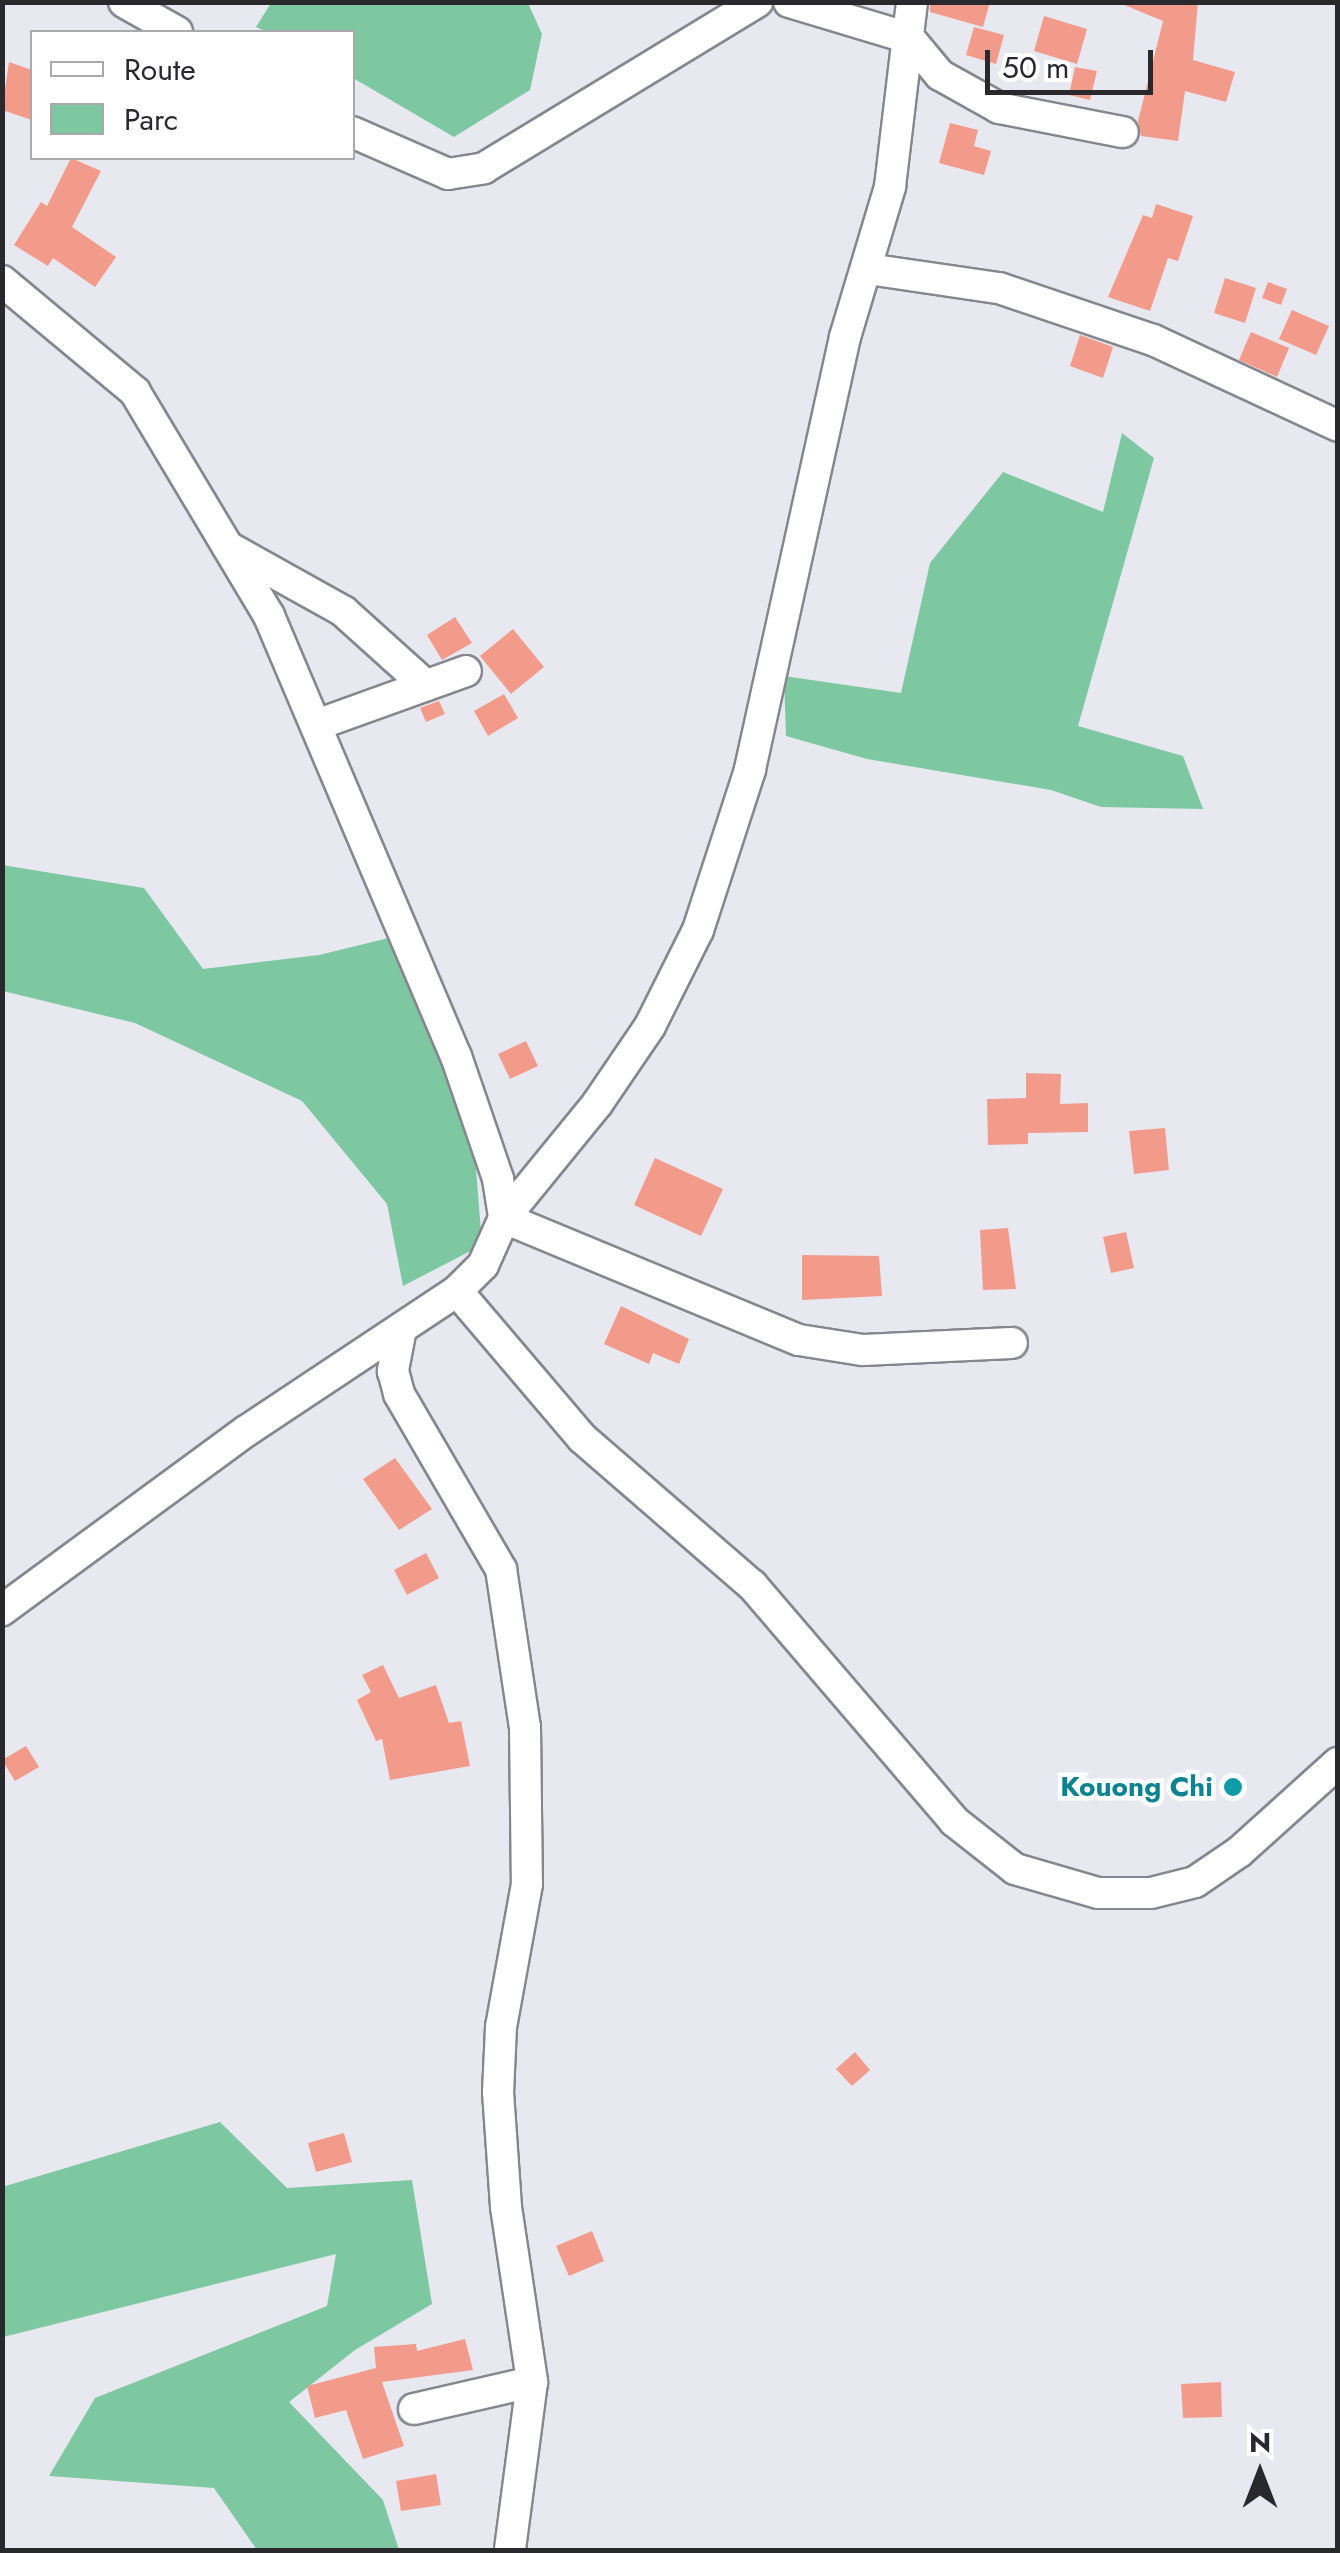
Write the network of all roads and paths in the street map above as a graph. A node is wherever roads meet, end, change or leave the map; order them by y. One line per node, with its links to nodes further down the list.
1 (124, 2): 5 (street)
2 (757, 2): 8 (street)
3 (790, 2): 6 (street)
4 (912, 2): 6 (street)
5 (173, 30)
6 (909, 38): 7 (street); 9 (street)
7 (1123, 132)
8 (355, 133)
9 (868, 269): 11 (street); 16 (street)
10 (2, 281): 12 (street)
11 (1338, 426)
12 (228, 547): 14 (street); 15 (street)
13 (466, 672): 14 (street)
14 (422, 683): 15 (street)
15 (318, 724): 16 (street)
16 (504, 1218): 17 (street); 19 (street)
17 (457, 1291): 18 (street); 21 (street)
18 (400, 1334): 20 (street); 22 (street)
19 (1012, 1343)
20 (2, 1610)
21 (1338, 1764)
22 (532, 2382): 23 (street); 24 (street)
23 (414, 2409)
24 (510, 2550)

